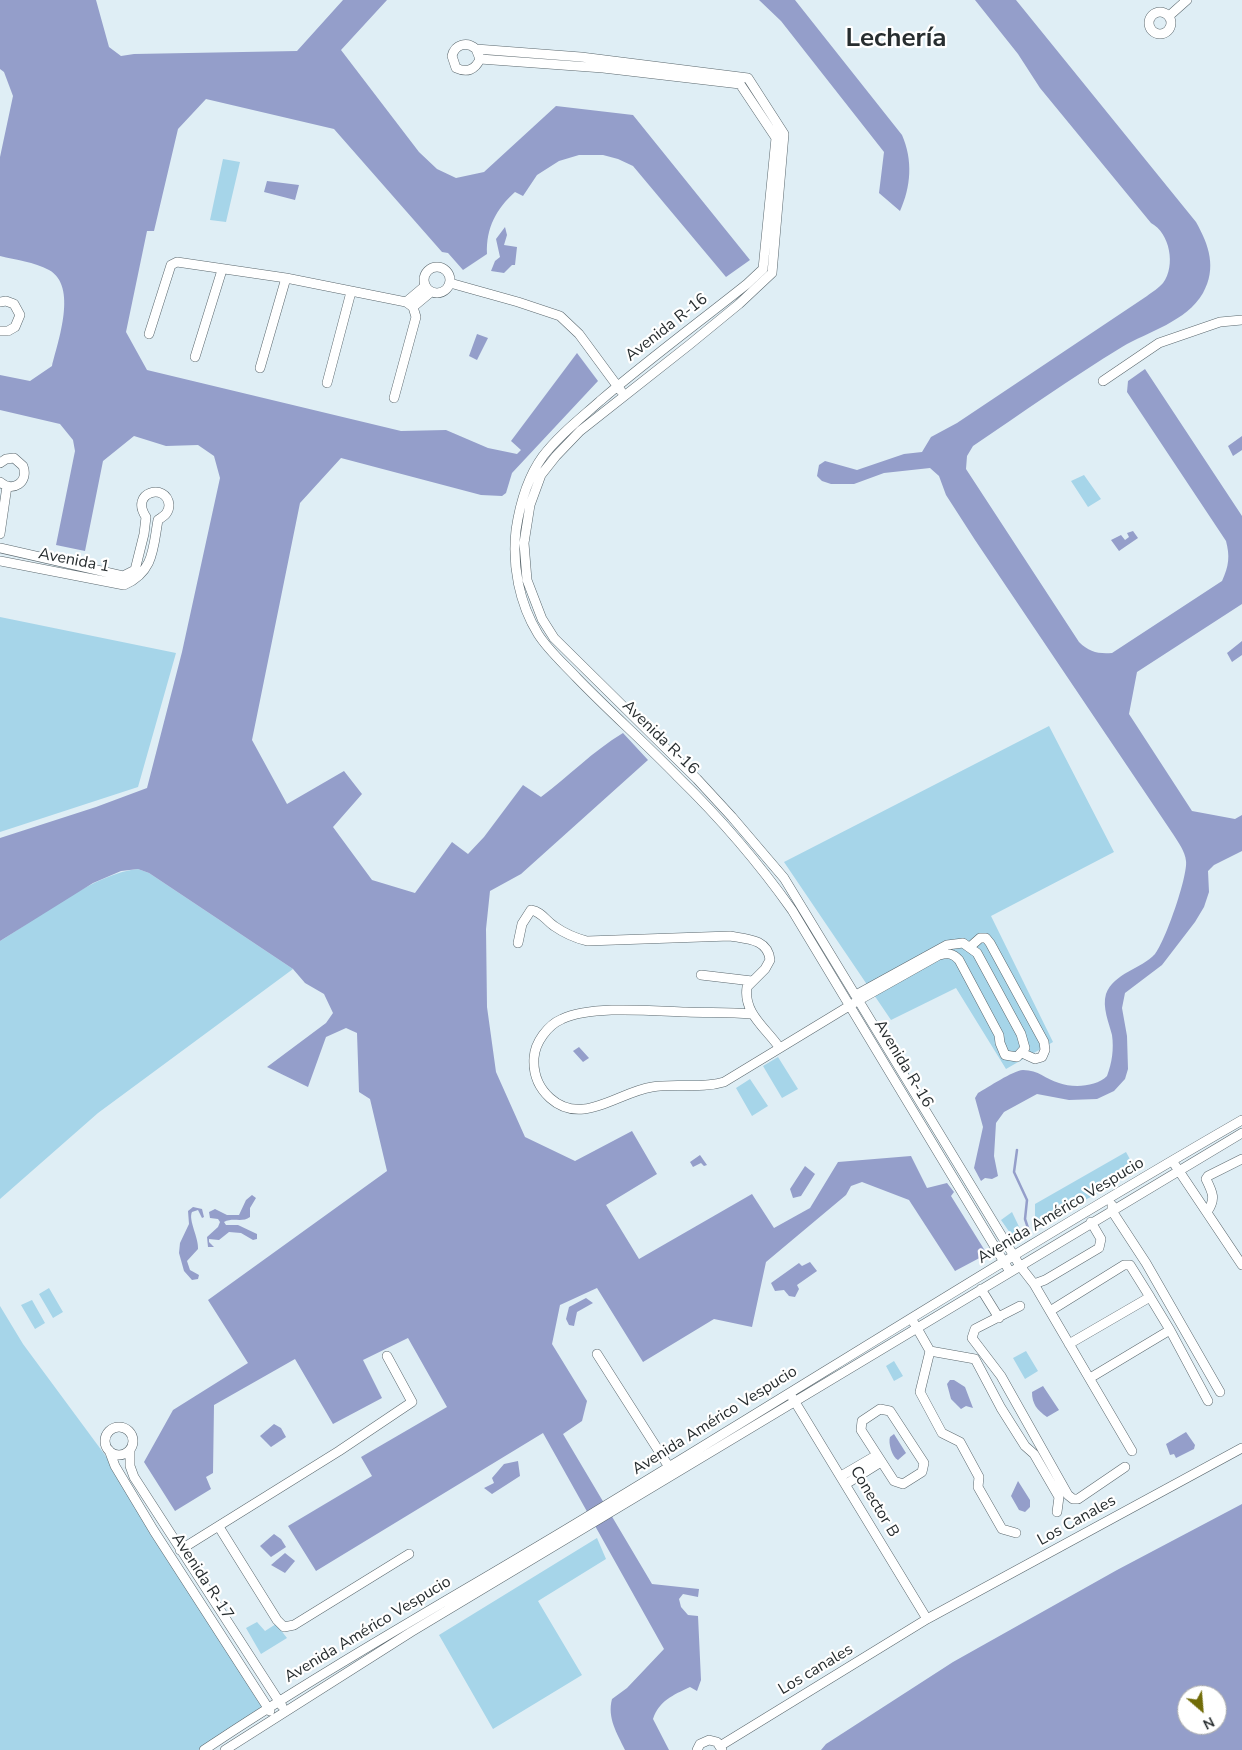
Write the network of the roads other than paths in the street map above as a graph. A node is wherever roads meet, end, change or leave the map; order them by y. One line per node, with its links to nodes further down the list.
1 (1187, 0): 2 (street)
2 (1169, 16)
3 (476, 49): 4 (street); 4 (street); 5 (street)
4 (480, 59): 5 (street)
5 (634, 68): 7 (street)
6 (222, 270): 8 (street); 16 (street); 17 (street)
7 (768, 271): 21 (street, Avenida R-16); 22 (street, Avenida R-16)
8 (286, 278): 11 (street); 18 (street)
9 (450, 283): 10 (street); 10 (street); 21 (street)
10 (428, 289): 13 (street)
11 (351, 292): 13 (street); 20 (street)
12 (0, 302): 15 (street)
13 (410, 304): 23 (street)
14 (1242, 320): 19 (street)
15 (0, 330)
16 (149, 334)
17 (195, 357)
18 (260, 368)
19 (1103, 381)
20 (327, 384)
21 (617, 387): 22 (street); 34 (street, Avenida R-16)
22 (623, 395): 33 (street, Avenida R-16)
23 (394, 398)
24 (0, 463): 25 (street)
25 (4, 484): 28 (street)
26 (146, 517): 27 (street); 27 (street, Avenida 1); 31 (street, Avenida 1)
27 (158, 520): 32 (street, Avenida 1)
28 (0, 534)
29 (0, 548): 31 (street, Avenida 1)
30 (0, 561): 32 (street, Avenida 1)
31 (62, 562): 32 (street)
32 (59, 573)
33 (554, 638): 34 (street); 39 (street, Avenida R-16)
34 (546, 645): 40 (street, Avenida R-16)
35 (518, 943): 38 (street)
36 (971, 946): 39 (street); 45 (street); 45 (street)
37 (701, 975): 38 (street)
38 (752, 981): 41 (street)
39 (857, 998): 40 (street); 42 (street, Avenida R-16); 45 (street)
40 (850, 1005): 43 (street); 44 (street, Avenida R-16)
41 (751, 1014): 43 (street); 43 (street)
42 (886, 1043): 44 (street); 55 (street, Avenida R-16)
43 (779, 1047)
44 (876, 1049): 56 (street, Avenida R-16)
45 (1022, 1053)
46 (1242, 1120): 49 (street, Avenida Américo Vespucio)
47 (1242, 1133): 50 (street, Avenida Américo Vespucio)
48 (1242, 1159): 53 (street)
49 (1172, 1161): 50 (street); 51 (street, Avenida Américo Vespucio)
50 (1178, 1170): 52 (street, Avenida Américo Vespucio); 53 (street)
51 (1113, 1197): 52 (street); 55 (street, Avenida Américo Vespucio)
52 (1112, 1211): 54 (street, Avenida Américo Vespucio); 74 (street)
53 (1207, 1212): 57 (street)
54 (1091, 1222): 58 (street, Avenida Américo Vespucio); 60 (street)
55 (1014, 1256): 56 (street, Avenida Américo Vespucio); 58 (street, Avenida R-16)
56 (1004, 1262): 59 (street, Avenida R-16); 66 (street, Avenida Américo Vespucio)
57 (1242, 1265)
58 (1020, 1266): 59 (street, Avenida Américo Vespucio); 60 (street, Avenida R-16)
59 (1010, 1272): 61 (street, Avenida Américo Vespucio)
60 (1034, 1284): 64 (street, Avenida R-16)
61 (982, 1289): 65 (street); 67 (street, Avenida Américo Vespucio)
62 (1150, 1297): 64 (street); 68 (street); 69 (street)
63 (1020, 1306): 65 (street)
64 (1050, 1311): 69 (street, Avenida R-16)
65 (999, 1318): 84 (street)
66 (912, 1319): 67 (street); 75 (street, Avenida Américo Vespucio)
67 (916, 1328): 70 (street); 77 (street, Avenida Américo Vespucio)
68 (1170, 1330): 73 (street); 76 (street)
69 (1069, 1344): 73 (street, Avenida R-16)
70 (930, 1351): 88 (street); 91 (street)
71 (598, 1354): 83 (street)
72 (387, 1356): 90 (street)
73 (1090, 1378): 81 (street, Avenida R-16)
74 (1220, 1392)
75 (790, 1393): 77 (street, Conector B); 83 (street, Avenida Américo Vespucio)
76 (1208, 1401)
77 (794, 1402): 86 (street, Conector B); 89 (street, Avenida Américo Vespucio)
78 (1242, 1448): 94 (street, Los Canales)
79 (108, 1450): 80 (street); 80 (street, Avenida R-17); 87 (street, Avenida R-17)
80 (130, 1450): 85 (street, Avenida R-17)
81 (1132, 1451)
82 (879, 1459): 82 (street); 86 (street)
83 (669, 1467): 89 (street, Avenida Américo Vespucio)
84 (1125, 1467)
85 (134, 1477): 87 (street); 92 (street, Avenida R-17)
86 (843, 1480): 94 (street, Conector B)
87 (124, 1482): 96 (street, Avenida R-17)
88 (1057, 1512)
89 (586, 1523): 95 (street, Avenida Américo Vespucio); 97 (street, Avenida Américo Vespucio)
90 (219, 1527): 92 (street); 93 (street)
91 (1016, 1533)
92 (180, 1550): 95 (street, Avenida R-17)
93 (410, 1554)
94 (927, 1619): 99 (street, Los canales)
95 (279, 1701): 96 (street, Avenida Américo Vespucio); 97 (street, Avenida R-17)
96 (268, 1708): 98 (street, Avenida R-17); 100 (street, Avenida Américo Vespucio)
97 (285, 1711): 98 (street, Avenida Américo Vespucio)
98 (274, 1717): 101 (street, Avenida Américo Vespucio)
99 (721, 1748): 102 (street)
100 (204, 1750)
101 (224, 1750)
102 (697, 1750)

